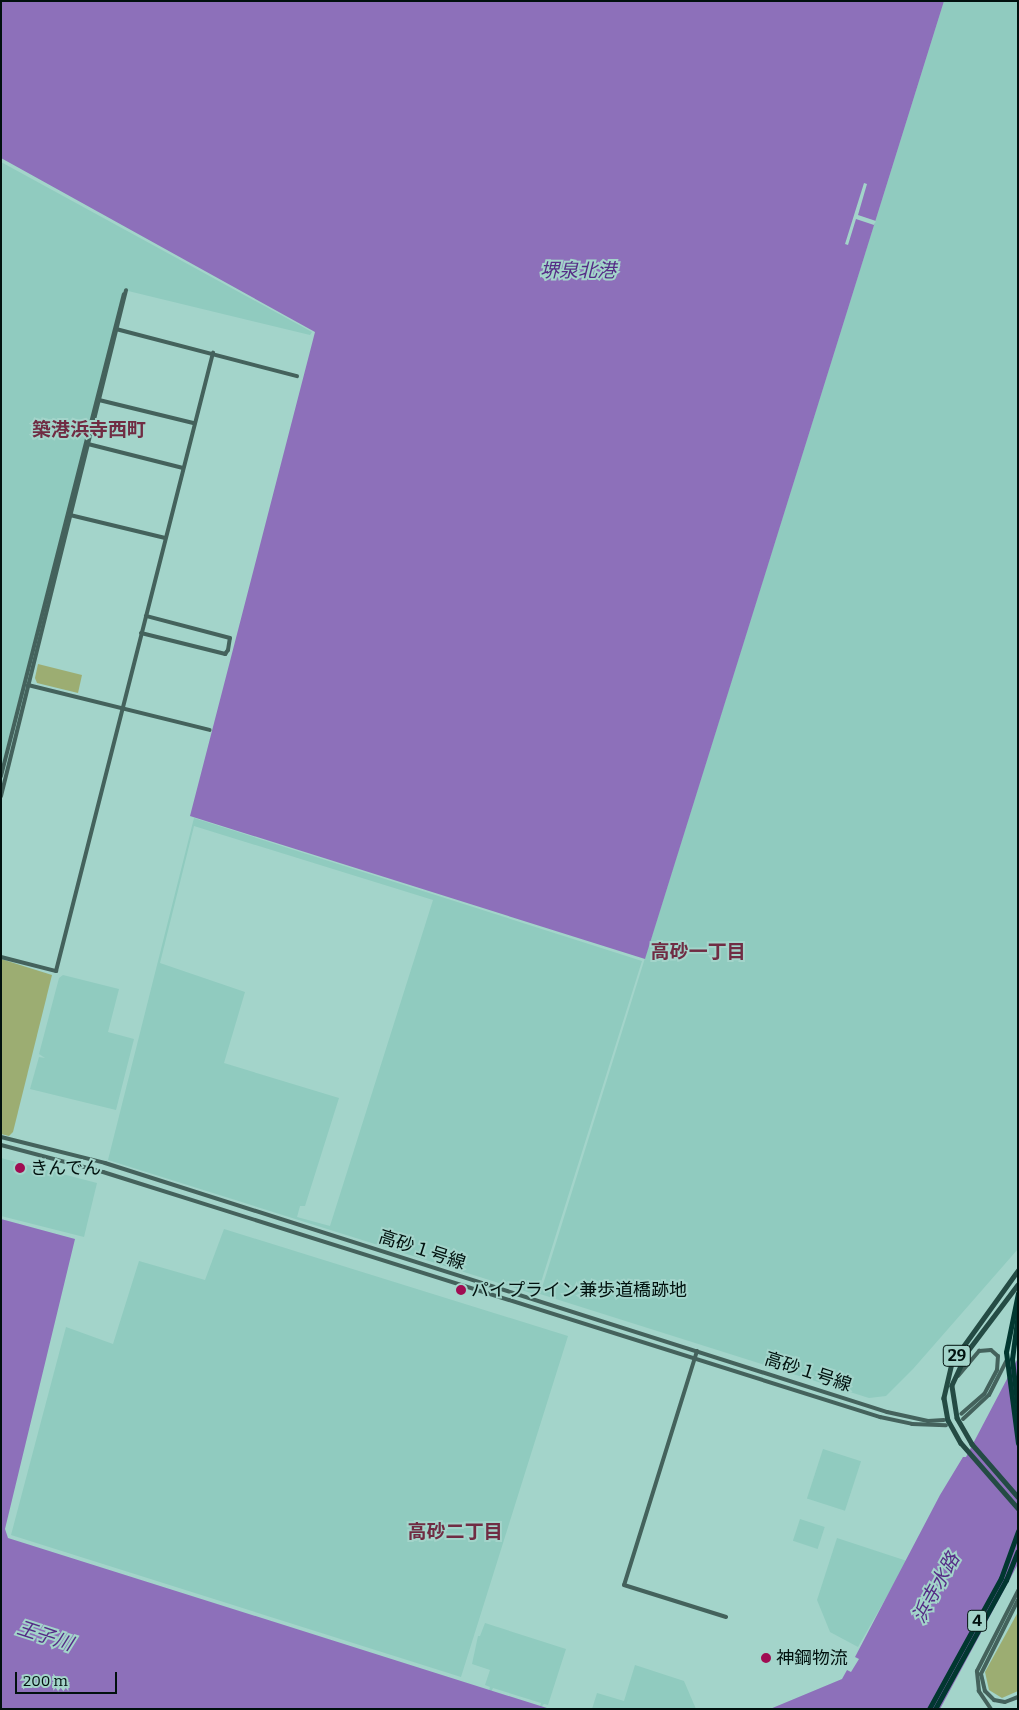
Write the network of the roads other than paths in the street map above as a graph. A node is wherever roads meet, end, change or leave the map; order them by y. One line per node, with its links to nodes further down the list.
1 (116, 329): 1 (street); 2 (street); 4 (street)
2 (213, 353): 3 (street); 5 (street)
3 (298, 376)
4 (99, 400): 5 (street); 6 (street)
5 (194, 424): 7 (street)
6 (88, 444): 7 (street); 8 (street)
7 (183, 468): 9 (street)
8 (69, 514): 9 (street); 12 (street)
9 (165, 538): 10 (street)
10 (146, 616): 11 (street); 11 (street)
11 (141, 633): 13 (street)
12 (27, 685): 13 (street); 15 (street); 16 (street)
13 (122, 709): 14 (street); 17 (street)
14 (210, 730)
15 (1, 776)
16 (1, 796)
17 (1, 957)
18 (1, 1137): 26 (street, 高砂１号線)
19 (1, 1145): 27 (street, 高砂１号線)
20 (1018, 1271): 33 (main road, 29)
21 (1018, 1285): 29 (main road, 29)
22 (1018, 1293): 31 (highway, bridge)
23 (1018, 1297): 29 (street)
24 (1018, 1313): 28 (highway)
25 (1018, 1324): 28 (highway)
26 (697, 1351): 27 (street); 27 (street, 高砂１号線)
27 (694, 1359): 38 (street)
28 (1012, 1359): 30 (highway)
29 (952, 1386): 32 (main road, 29)
30 (1018, 1411)
31 (1018, 1443)
32 (1018, 1497)
33 (1018, 1508)
34 (1018, 1531): 40 (highway, 4)
35 (1018, 1551): 41 (highway, 4)
36 (1018, 1591): 42 (street)
37 (1018, 1600): 39 (street)
38 (726, 1617)
39 (1018, 1698)
40 (929, 1709)
41 (935, 1709)
42 (991, 1709)

